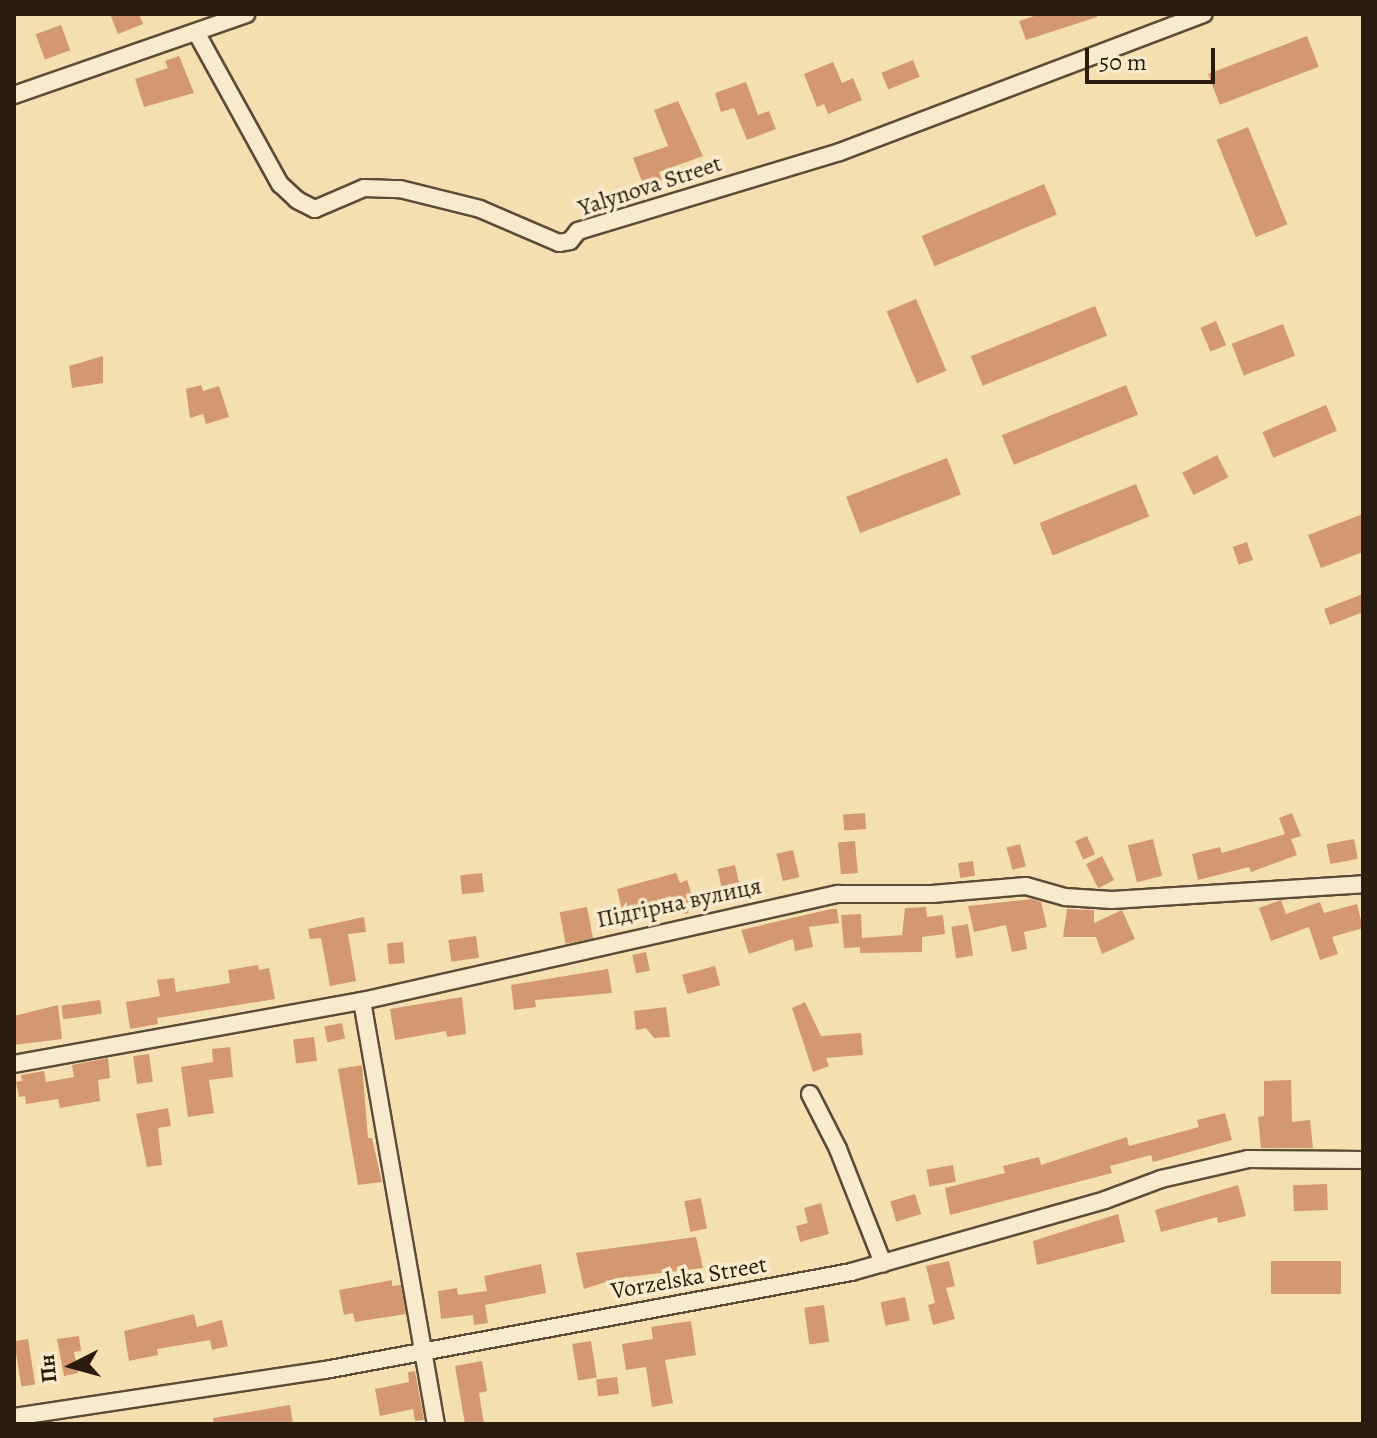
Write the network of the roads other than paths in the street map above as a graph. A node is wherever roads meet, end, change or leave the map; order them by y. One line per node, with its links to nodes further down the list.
1 (246, 14): 3 (street)
2 (1204, 14): 3 (street, Yalynova Street)
3 (196, 32): 4 (street)
4 (14, 95)
5 (1363, 884): 6 (street, Підгірна вулиця)
6 (362, 1001): 7 (street, Підгірна вулиця); 11 (street)
7 (14, 1064)
8 (810, 1094): 10 (street)
9 (1363, 1160): 10 (street, Vorzelska Street)
10 (883, 1263): 11 (street, Vorzelska Street)
11 (423, 1350): 12 (street, Vorzelska Street); 13 (street)
12 (14, 1417)
13 (436, 1424)

